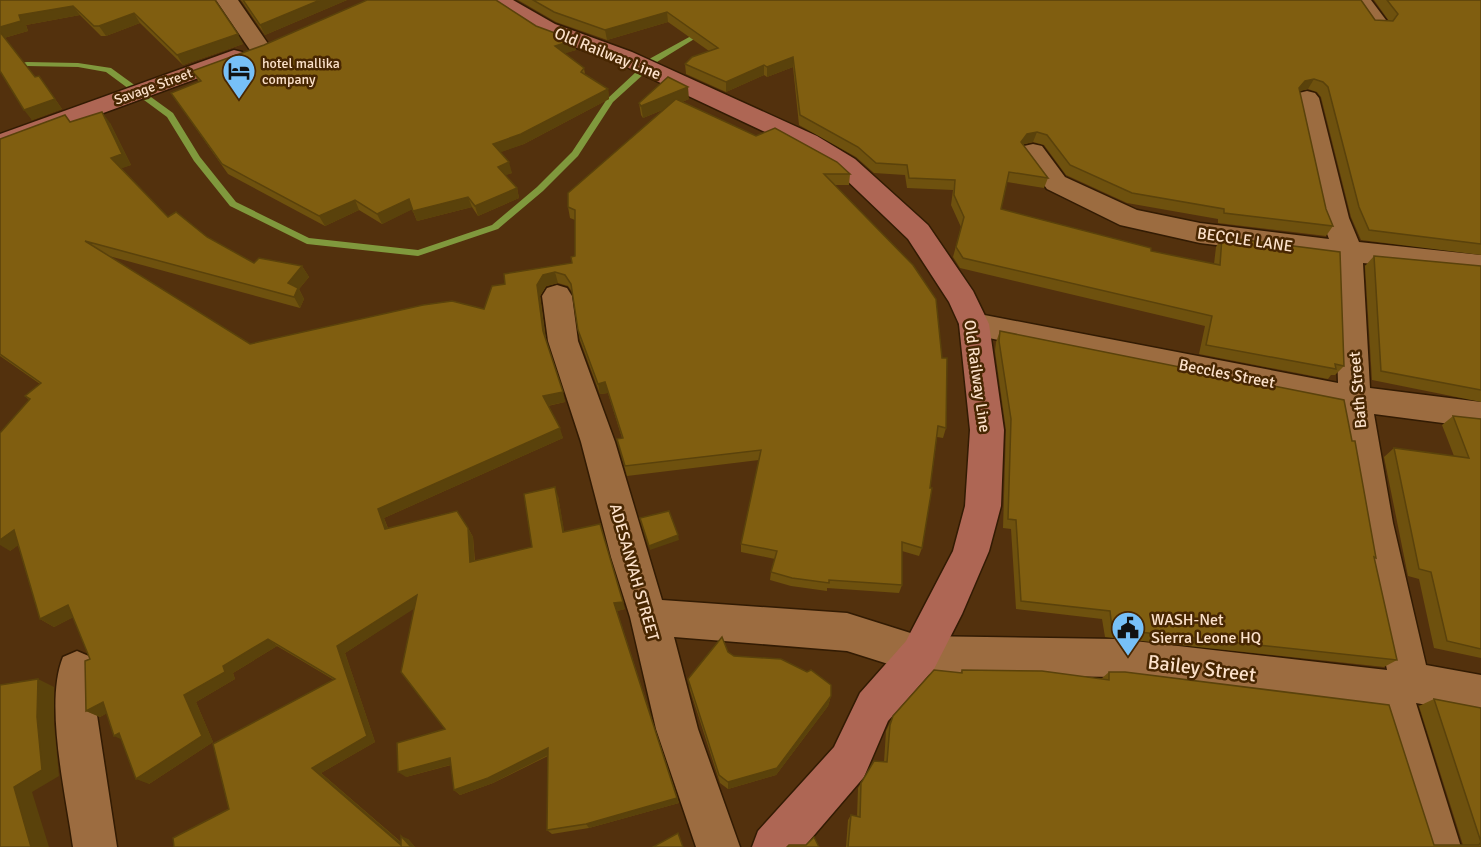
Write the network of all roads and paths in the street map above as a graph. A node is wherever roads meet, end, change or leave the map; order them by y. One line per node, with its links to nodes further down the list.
1 (227, 0): 6 (street, Savage Street)
2 (498, 0): 11 (street, Old Railway Line)
3 (1360, 0): 4 (street)
4 (1378, 24)
5 (1307, 98): 8 (street, Bath Street)
6 (0, 143)
7 (1033, 152): 8 (street, BECCLE LANE)
8 (1348, 252): 9 (street, BECCLE LANE); 12 (street, Bath Street)
9 (1481, 265)
10 (557, 296): 14 (street, ADESANYAH STREET)
11 (974, 324): 12 (street, Beccles Street); 15 (street, Old Railway Line)
12 (1355, 399): 13 (street, Beccles Street); 17 (street, Bath Street)
13 (1481, 415)
14 (649, 617): 15 (street, Bailey Street); 20 (street, ADESANYAH STREET)
15 (920, 655): 17 (street, Bailey Street); 21 (street, Old Railway Line)
16 (77, 671): 19 (street)
17 (1401, 687): 18 (street, Bailey Street); 22 (street, Bath Street)
18 (1481, 695)
19 (95, 847)
20 (718, 847)
21 (774, 847)
22 (1439, 847)

